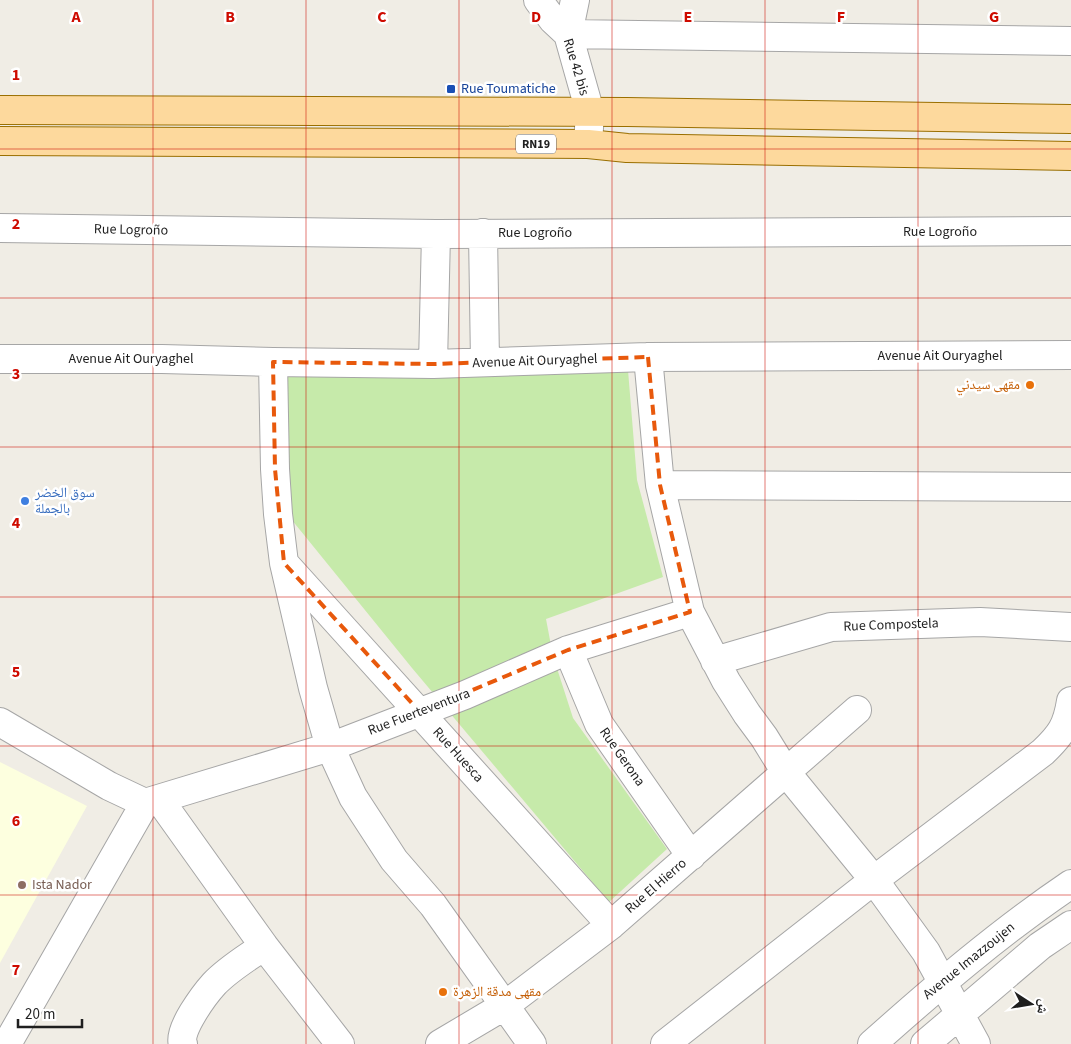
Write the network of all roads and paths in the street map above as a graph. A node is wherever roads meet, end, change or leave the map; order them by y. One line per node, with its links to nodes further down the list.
1 (538, 0): 3 (street, Rue 42 bis)
2 (575, 0): 3 (street)
3 (568, 34): 4 (street); 6 (street, Rue 42 bis)
4 (1071, 41)
5 (0, 110): 6 (main road)
6 (590, 112): 7 (main road); 9 (street, Rue 42 bis)
7 (1071, 119)
8 (0, 141): 9 (main road, RN19)
9 (588, 144): 10 (main road, RN19)
10 (1071, 156)
11 (0, 228): 14 (street, Rue Logroño)
12 (1071, 231): 13 (street, Rue Logroño)
13 (483, 233): 14 (street, Rue Logroño); 19 (street)
14 (436, 234): 20 (street)
15 (1071, 355): 16 (street, Avenue Ait Ouryaghel)
16 (648, 357): 19 (street, Avenue Ait Ouryaghel); 21 (street)
17 (0, 359): 18 (street, Avenue Ait Ouryaghel)
18 (274, 362): 20 (street, Avenue Ait Ouryaghel); 23 (street)
19 (485, 362): 20 (street, Avenue Ait Ouryaghel)
20 (433, 364)
21 (660, 485): 22 (street); 24 (street)
22 (1071, 487)
23 (284, 562): 30 (street, Rue Huesca); 32 (street)
24 (690, 612): 26 (street, Rue Fuerteventura); 27 (street)
25 (1071, 626): 27 (street, Rue Compostela)
26 (568, 650): 30 (street, Rue Fuerteventura); 35 (street, Rue Gerona)
27 (715, 661): 33 (street)
28 (1071, 701): 36 (street)
29 (857, 710): 33 (street, Rue El Hierro)
30 (420, 712): 32 (street, Rue Fuerteventura); 38 (street, Rue Huesca)
31 (0, 722): 34 (street)
32 (330, 747): 34 (street, Rue Fuerteventura); 42 (street)
33 (785, 771): 35 (street, Rue El Hierro); 36 (street)
34 (152, 801): 40 (street); 44 (street)
35 (690, 856): 38 (street, Rue El Hierro)
36 (874, 880): 41 (street); 49 (street)
37 (1071, 884): 41 (street, Avenue Imazzoujen)
38 (611, 925): 42 (street, Rue El Hierro)
39 (1071, 925): 43 (street)
40 (264, 946): 45 (street); 46 (street)
41 (942, 982): 43 (street); 50 (street, Avenue Imazzoujen)
42 (504, 1006): 47 (street, Rue El Hierro); 48 (street)
43 (959, 1014): 51 (street); 52 (street)
44 (7, 1044)
45 (183, 1044)
46 (340, 1044)
47 (440, 1044)
48 (532, 1044)
49 (665, 1044)
50 (872, 1044)
51 (925, 1044)
52 (976, 1044)

